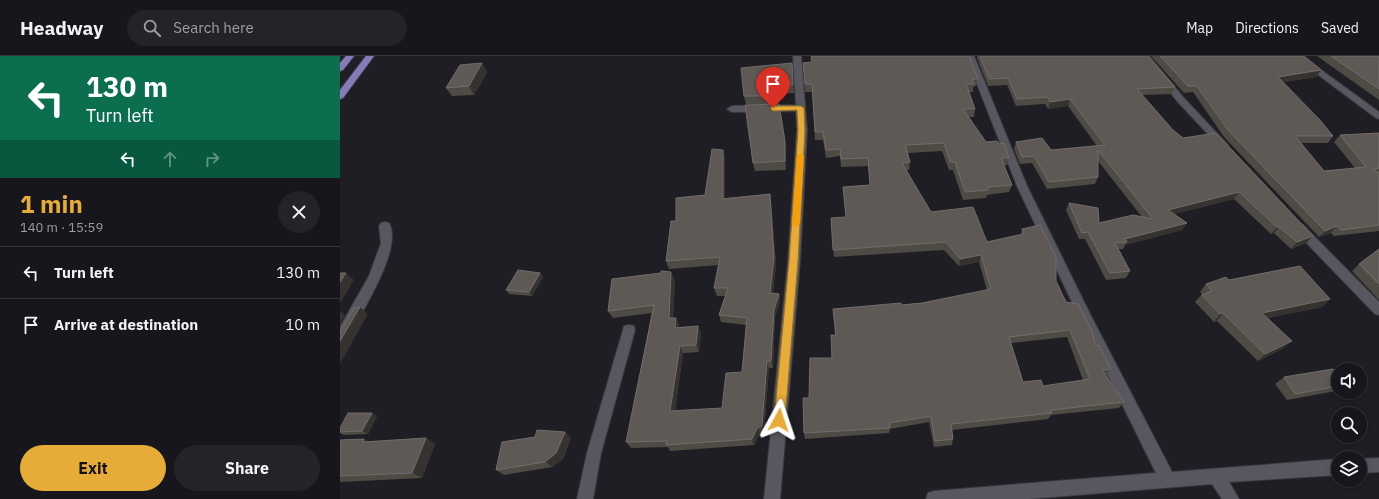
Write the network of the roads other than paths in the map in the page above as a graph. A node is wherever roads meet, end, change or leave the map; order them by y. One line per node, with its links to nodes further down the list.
1 (350, 56): 7 (main road)
2 (370, 56): 8 (main road)
3 (797, 56): 9 (street)
4 (970, 56): 22 (street)
5 (1144, 56): 12 (street)
6 (1298, 56): 11 (street)
7 (340, 68)
8 (340, 96)
9 (801, 108): 10 (street); 24 (street)
10 (732, 109)
11 (1379, 116)
12 (1228, 151)
13 (1293, 221): 15 (street)
14 (385, 226): 17 (street)
15 (1379, 310)
16 (629, 330): 23 (street)
17 (340, 339)
18 (1379, 465): 19 (street)
19 (1367, 466)
20 (1331, 468): 21 (street)
21 (1216, 476): 22 (street); 26 (street)
22 (1168, 480): 25 (street)
23 (585, 499)
24 (772, 499)
25 (934, 499)
26 (1231, 499)

